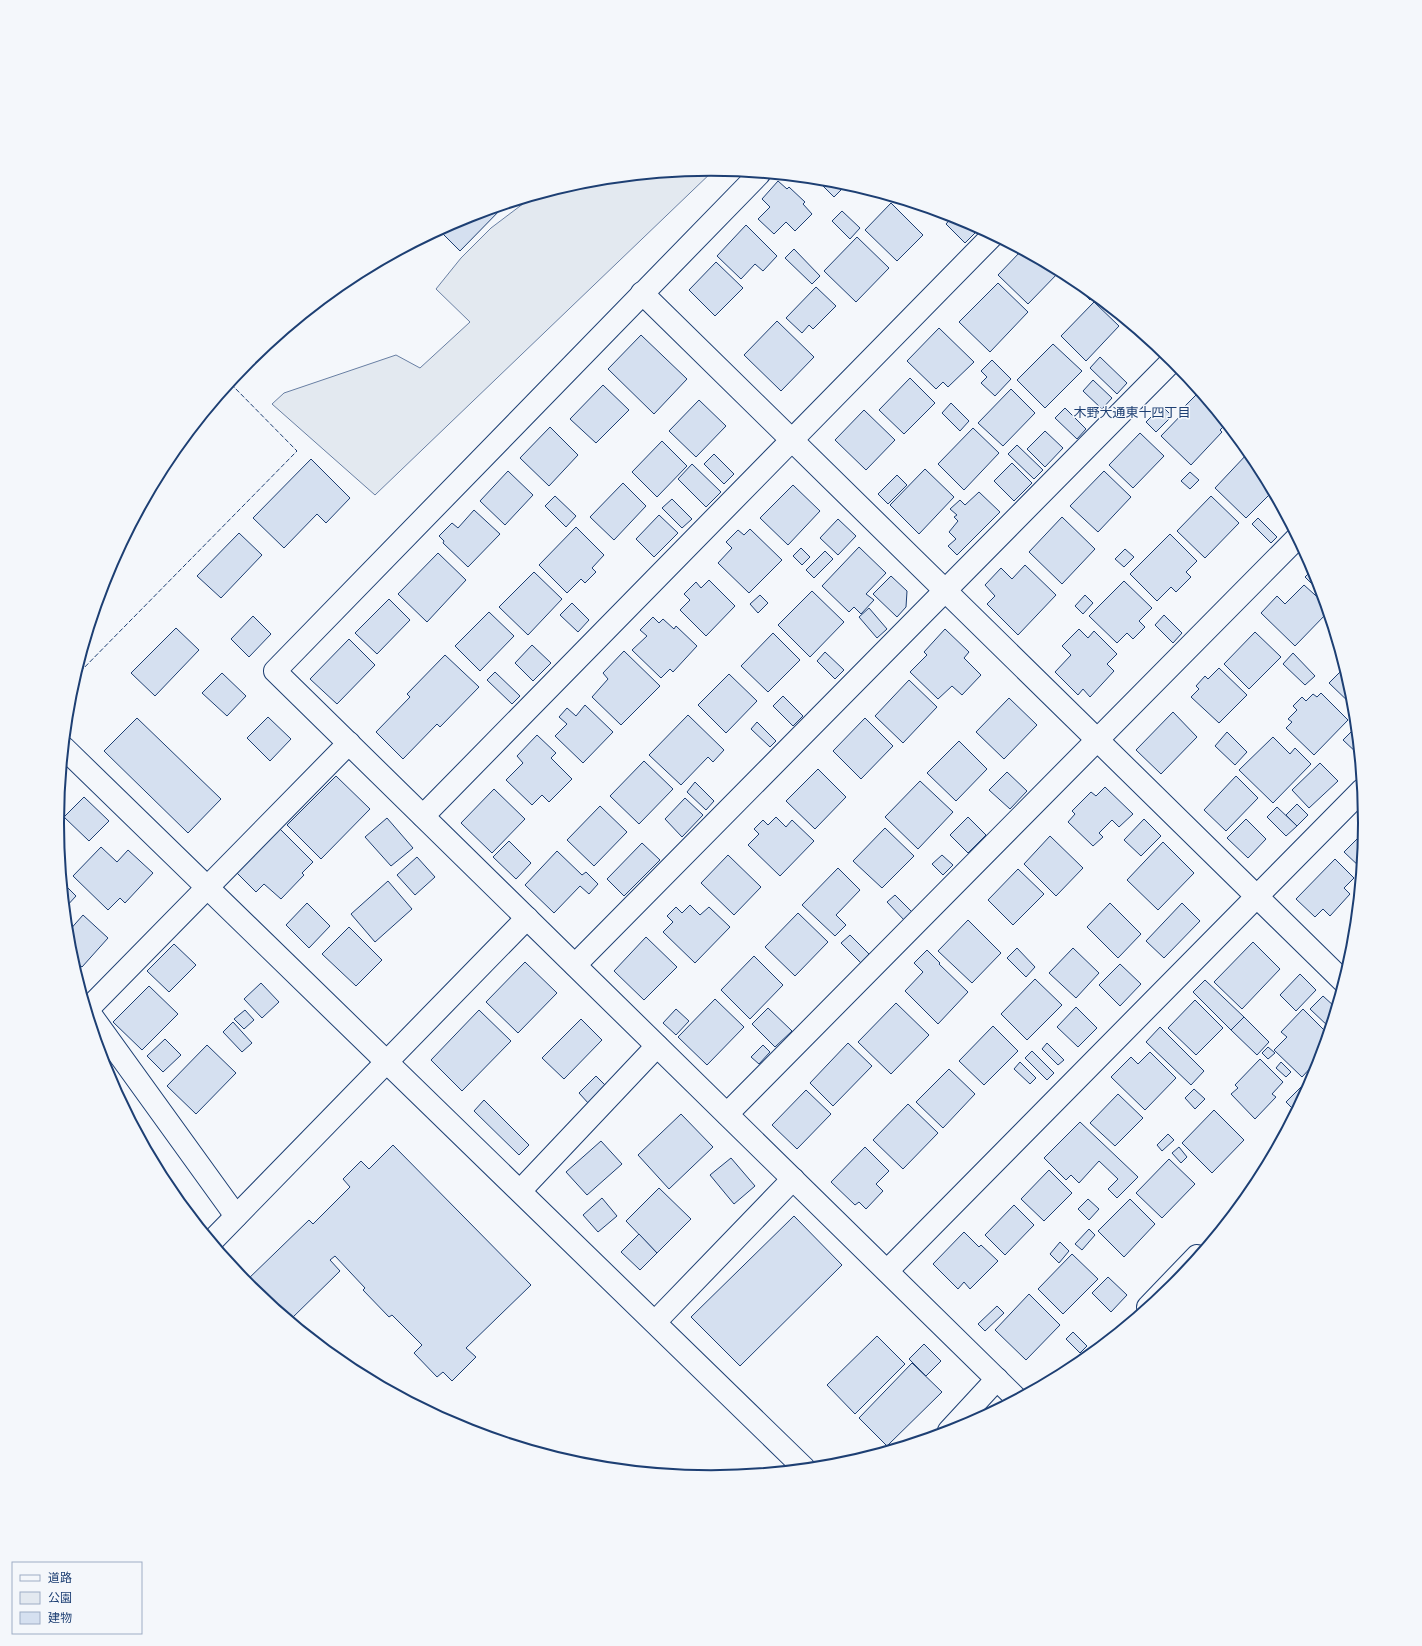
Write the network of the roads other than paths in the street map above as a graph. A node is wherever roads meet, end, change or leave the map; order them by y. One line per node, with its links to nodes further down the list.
1 (755, 177): 3 (street)
2 (989, 239): 5 (street)
3 (642, 293): 5 (street); 9 (street)
4 (1168, 366): 7 (street)
5 (791, 440): 7 (street); 12 (street)
6 (1293, 542): 8 (street)
7 (945, 591): 8 (street); 16 (street)
8 (1097, 740): 14 (street); 22 (street)
9 (349, 743): 12 (street); 13 (street)
10 (68, 752): 13 (street)
11 (1357, 795): 14 (street)
12 (423, 816): 15 (street)
13 (207, 888): 18 (street); 21 (street)
14 (1256, 896): 17 (street); 27 (street)
15 (527, 918): 16 (street); 21 (street)
16 (575, 965): 20 (street)
17 (1339, 977)
18 (91, 1007)
19 (95, 1019): 25 (street)
20 (657, 1046): 22 (street); 24 (street)
21 (387, 1062): 24 (street); 25 (street)
22 (727, 1114): 23 (street)
23 (793, 1179): 27 (street); 28 (street)
24 (520, 1191): 28 (street)
25 (236, 1216): 26 (street)
26 (215, 1238)
27 (887, 1271): 29 (street)
28 (655, 1322): 32 (street)
29 (997, 1379): 30 (street); 31 (street)
30 (1013, 1395)
31 (958, 1421)
32 (799, 1463)

